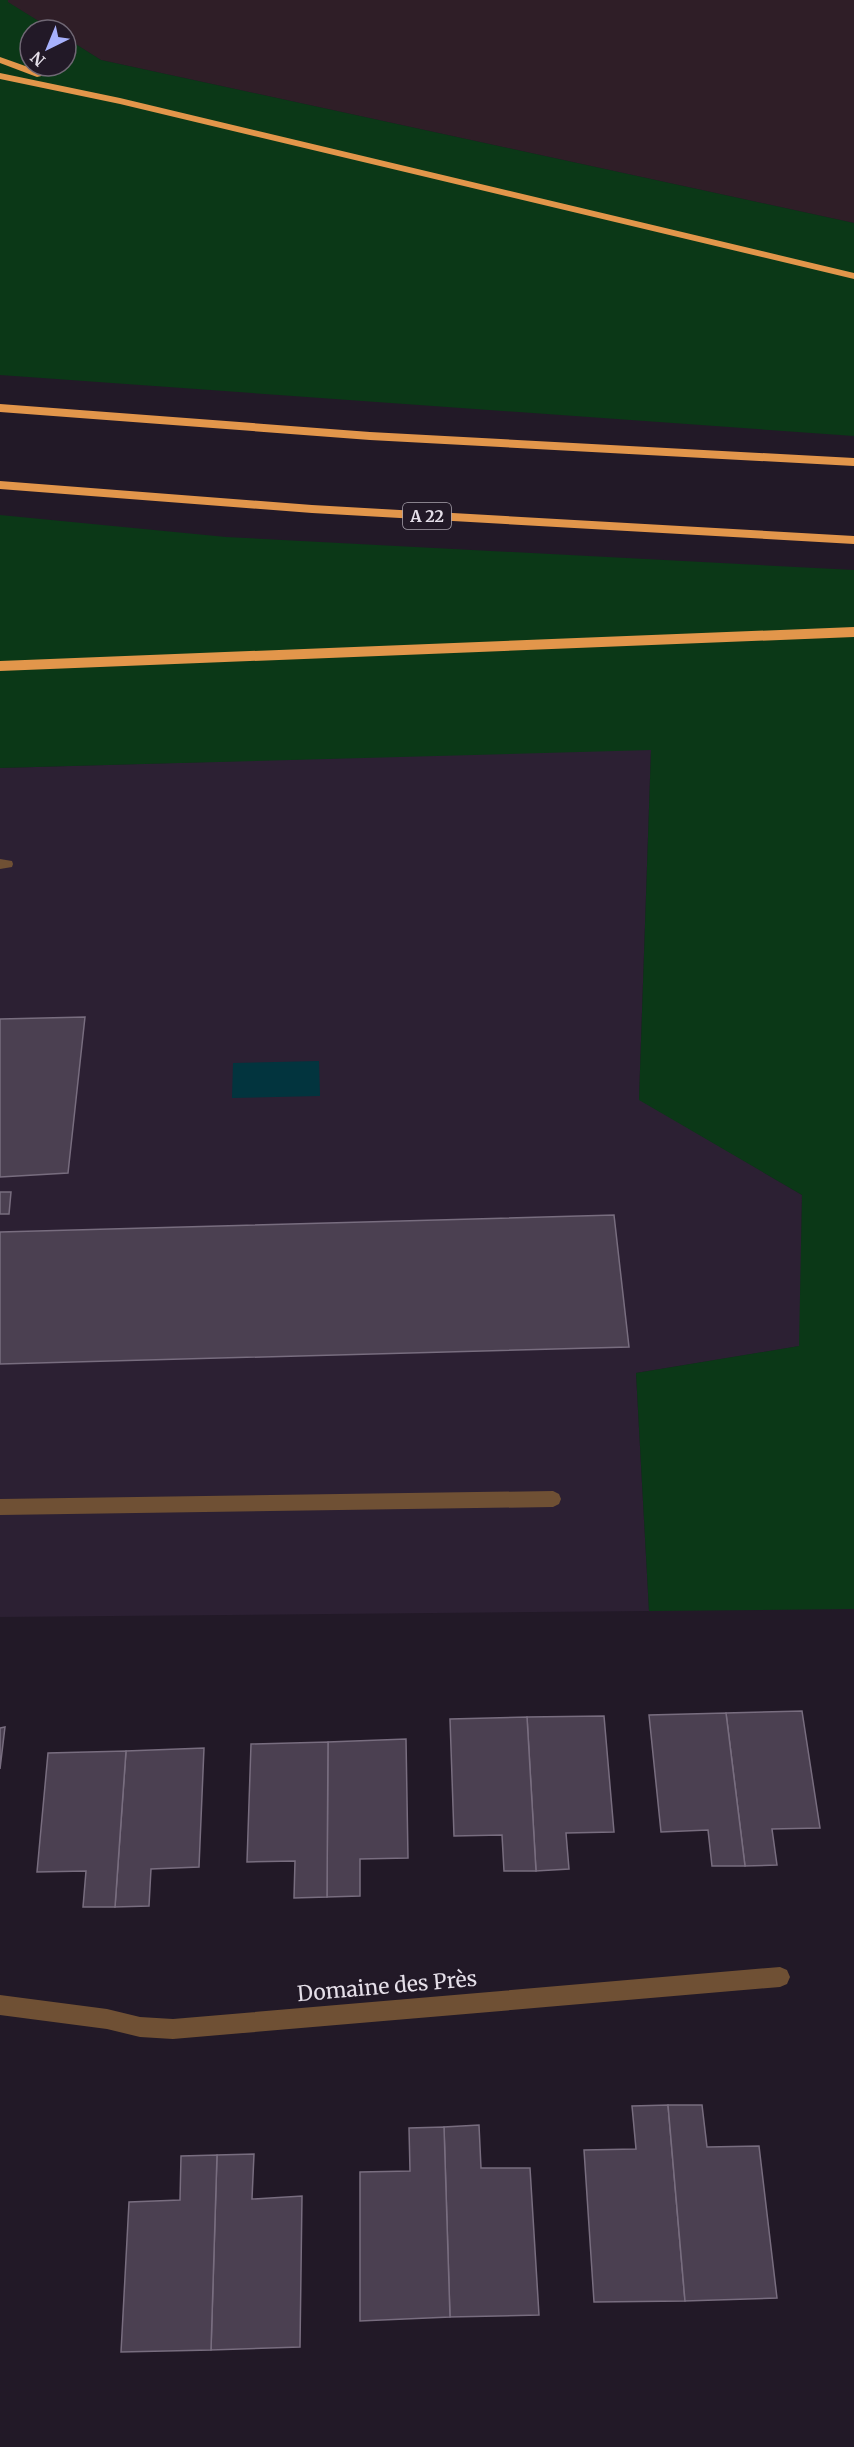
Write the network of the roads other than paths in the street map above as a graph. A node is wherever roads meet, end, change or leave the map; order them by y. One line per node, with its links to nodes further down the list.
1 (0, 60): 3 (highway)
2 (0, 76): 3 (highway)
3 (120, 101): 4 (highway)
4 (854, 276)
5 (0, 408): 6 (highway)
6 (854, 462)
7 (0, 485): 8 (highway, A 22)
8 (854, 540)
9 (854, 632): 10 (highway)
10 (0, 666)
11 (553, 1499): 12 (street)
12 (0, 1507)
13 (780, 1977): 14 (street, Domaine des Près)
14 (0, 2005)

